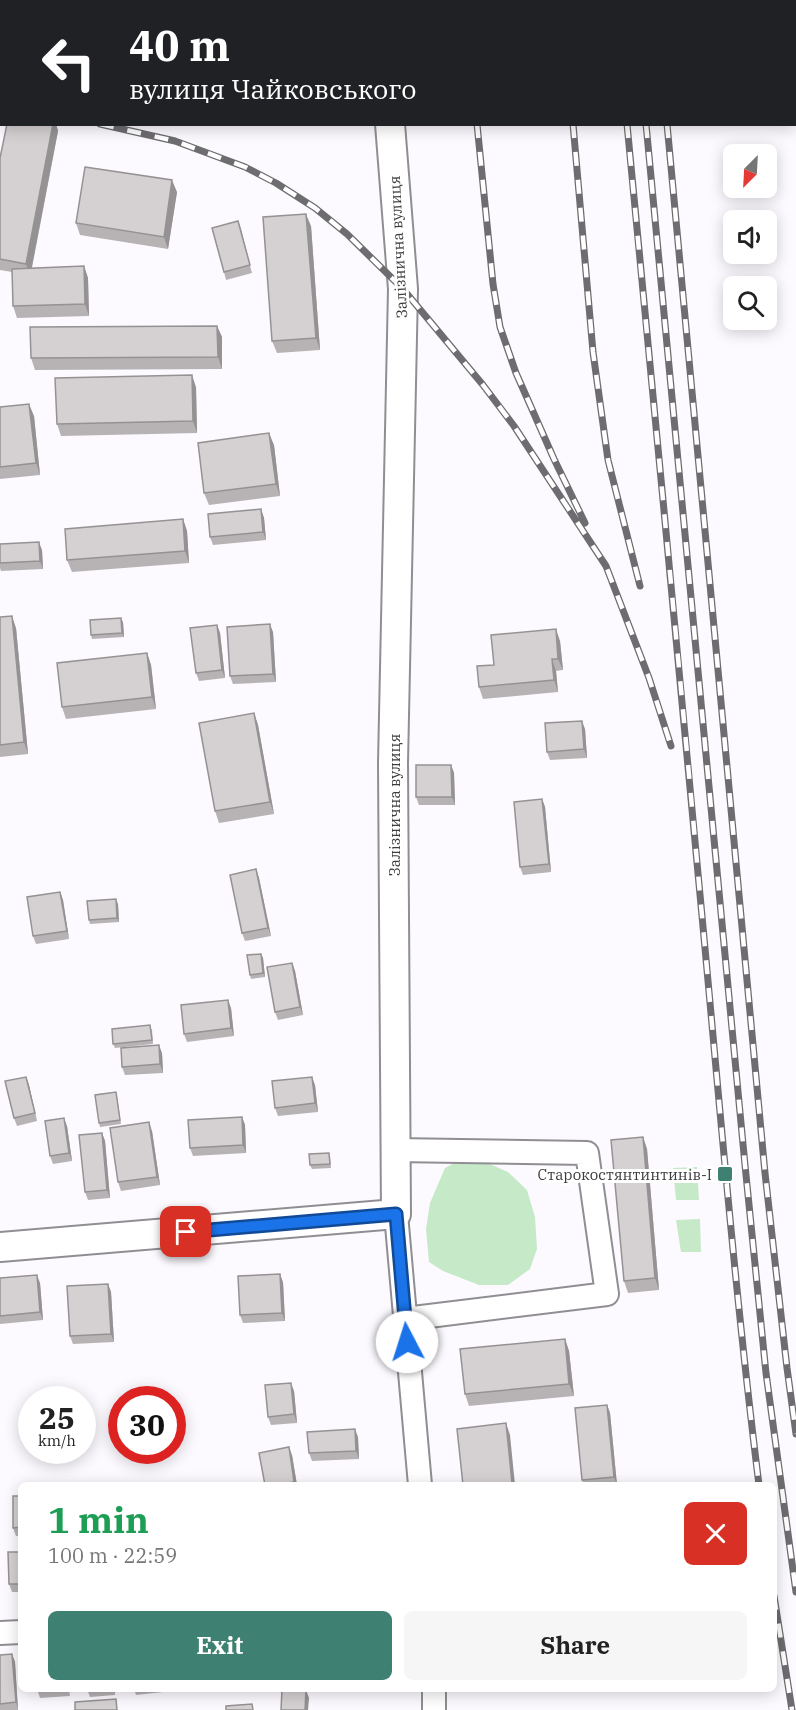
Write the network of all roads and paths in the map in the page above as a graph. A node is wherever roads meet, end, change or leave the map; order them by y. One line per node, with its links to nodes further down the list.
1 (390, 126): 2 (street, Залізнична вулиця)
2 (395, 1150): 3 (street, Залізнична вулиця); 5 (street)
3 (396, 1214): 4 (street); 5 (street, Залізнична вулиця)
4 (0, 1248)
5 (405, 1319): 6 (street, Залізнична вулиця)
6 (420, 1482)
7 (18, 1632): 8 (street)
8 (0, 1634)
9 (434, 1692): 10 (street)
10 (434, 1710)

